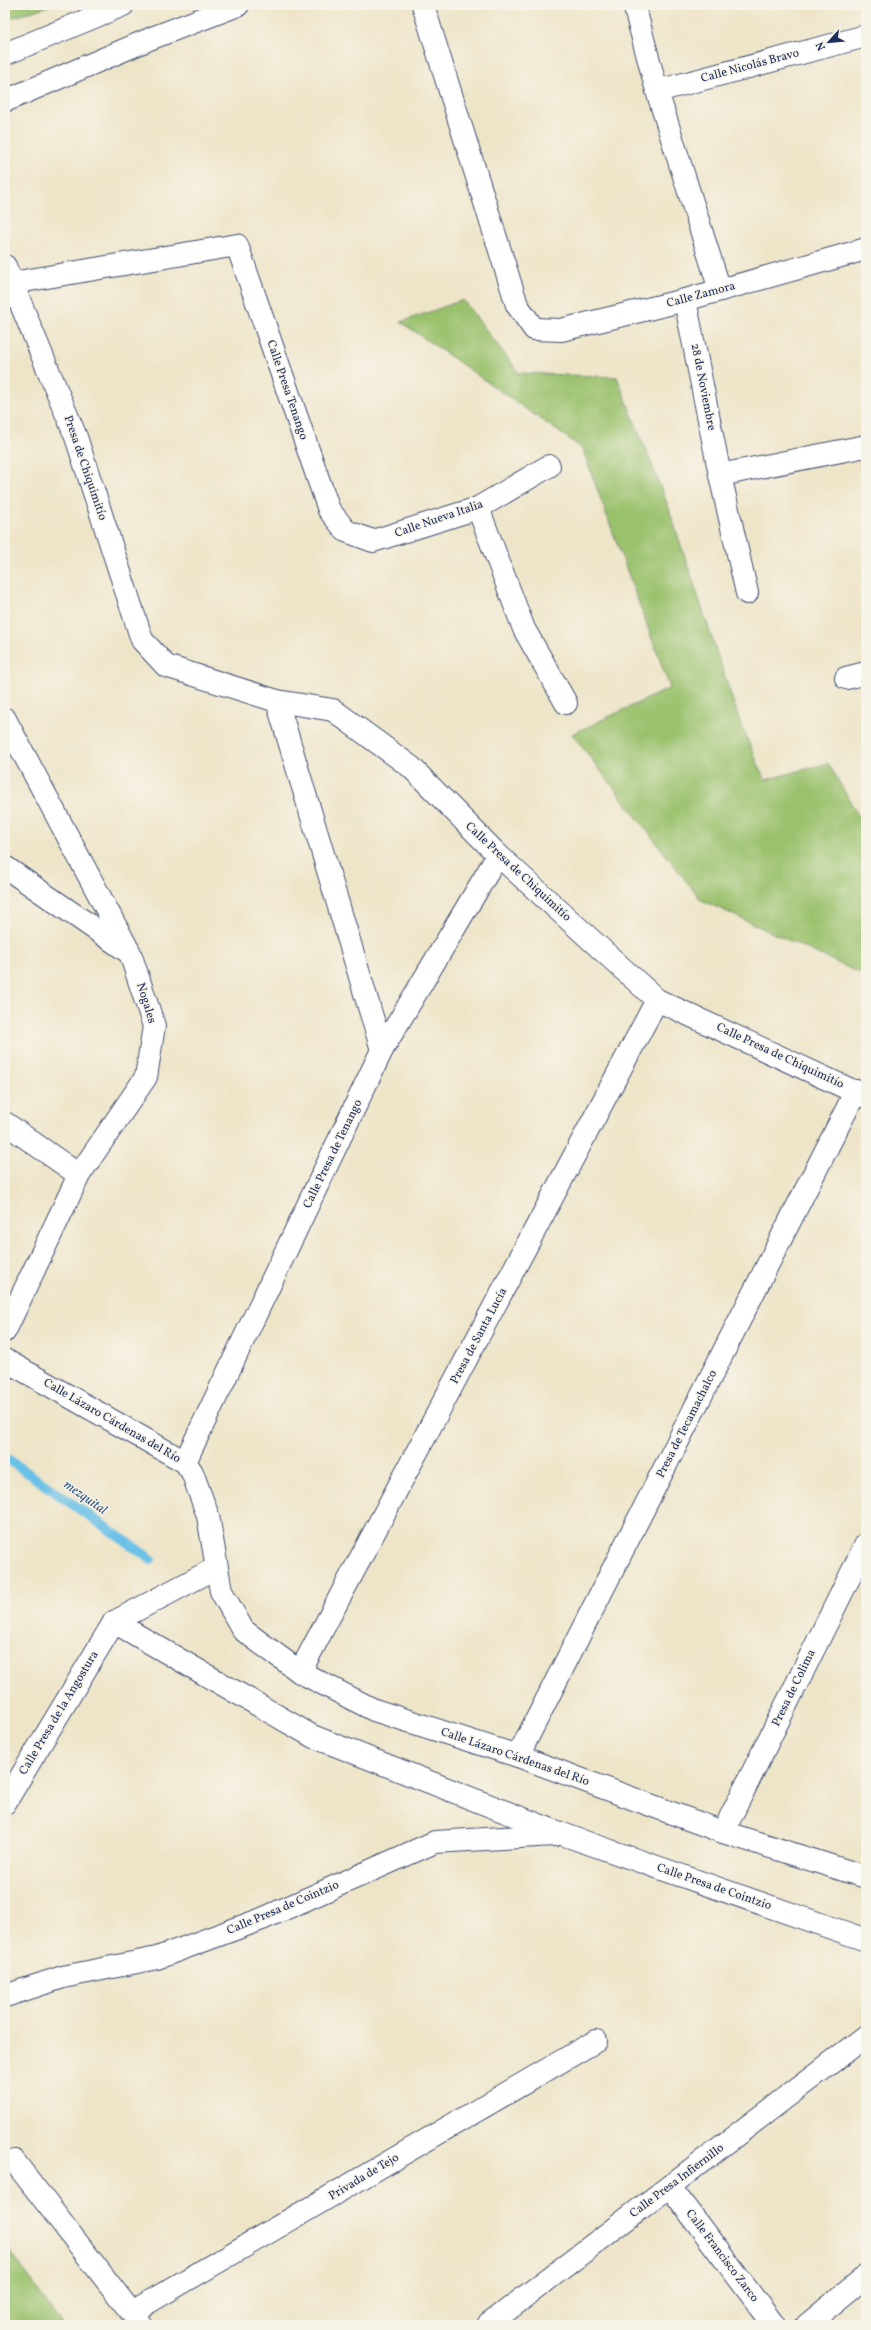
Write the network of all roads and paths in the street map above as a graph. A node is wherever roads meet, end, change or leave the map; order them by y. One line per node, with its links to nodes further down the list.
1 (123, 5): 6 (street)
2 (238, 5): 8 (street)
3 (423, 5): 12 (street, Calle Zamora)
4 (634, 5): 7 (street)
5 (866, 36): 7 (street, Calle Nicolás Bravo)
6 (5, 54)
7 (657, 91): 11 (street)
8 (5, 101)
9 (866, 249): 11 (street, Calle Zamora)
10 (8, 275): 17 (street, Calle Presa Tenango); 19 (street, Presa de Chiquimitío)
11 (720, 290): 12 (street, Calle Zamora)
12 (685, 300): 15 (street, 28 de Noviembre)
13 (866, 446): 15 (street)
14 (549, 466): 16 (street, Calle Nueva Italia)
15 (720, 474): 18 (street, 28 de Noviembre)
16 (478, 508): 17 (street, Calle Nueva Italia); 21 (street)
17 (346, 531)
18 (747, 593)
19 (166, 666): 20 (street, Calle Presa de Chiquimitío)
20 (276, 701): 23 (street, Calle Presa de Chiquimitío); 27 (street)
21 (566, 703)
22 (5, 719): 25 (street, Nogales)
23 (498, 855): 26 (street, Calle Presa de Chiquimitío); 27 (street, Calle Presa de Tenango)
24 (5, 867): 25 (street)
25 (130, 953): 30 (street, Nogales)
26 (657, 1000): 28 (street, Calle Presa de Chiquimitío); 37 (street, Presa de Santa Lucía)
27 (382, 1050): 33 (street, Calle Presa de Tenango)
28 (861, 1094): 38 (street, Presa de Tecamachalco)
29 (5, 1123): 30 (street)
30 (80, 1175): 31 (street, Nogales)
31 (5, 1331)
32 (5, 1360): 33 (street, Calle Lázaro Cárdenas del Río)
33 (185, 1462): 35 (street, Calle Lázaro Cárdenas del Río)
34 (866, 1544): 40 (street, Presa de Colima)
35 (216, 1568): 36 (street); 37 (street, Calle Lázaro Cárdenas del Río)
36 (114, 1622): 39 (street, Calle Presa de la Angostura); 41 (street, Calle Presa de Cointzio)
37 (300, 1672): 38 (street, Calle Lázaro Cárdenas del Río)
38 (518, 1756): 40 (street, Calle Lázaro Cárdenas del Río)
39 (5, 1803)
40 (723, 1832): 42 (street, Calle Lázaro Cárdenas del Río)
41 (562, 1834): 43 (street, Calle Presa de Cointzio); 44 (street, Calle Presa de Cointzio)
42 (866, 1877)
43 (866, 1940)
44 (5, 1996)
45 (866, 2036): 48 (street, Calle Presa Infiernillo)
46 (596, 2041): 50 (street, Privada de Tejo)
47 (14, 2161): 50 (street)
48 (670, 2187): 51 (street, Calle Presa Infiernillo); 52 (street, Calle Francisco Zarco)
49 (866, 2276): 53 (street)
50 (136, 2318)
51 (488, 2325)
52 (774, 2325)
53 (807, 2325)

